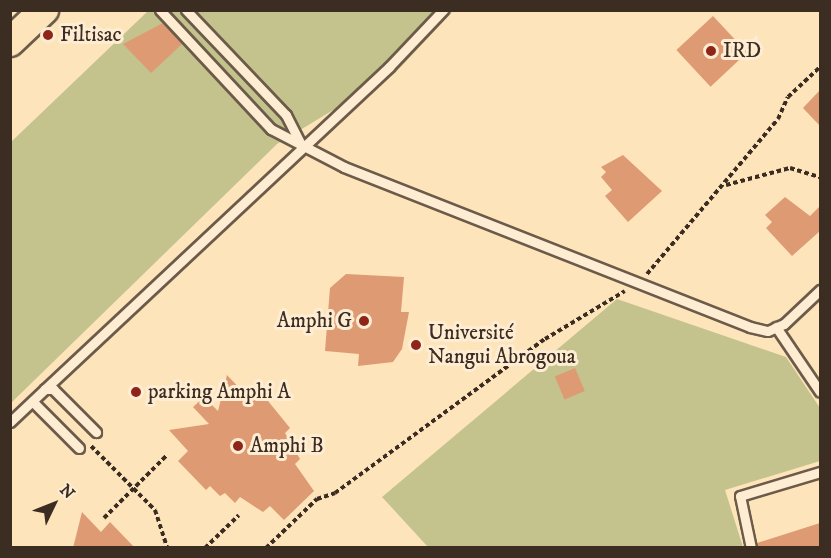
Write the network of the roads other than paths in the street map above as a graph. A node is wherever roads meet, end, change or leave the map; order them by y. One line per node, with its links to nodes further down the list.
1 (44, 10): 5 (main road)
2 (160, 10): 6 (lane)
3 (186, 10): 6 (lane)
4 (443, 10): 6 (lane)
5 (10, 42)
6 (302, 146): 8 (lane); 9 (lane)
7 (820, 290): 8 (lane)
8 (776, 327): 10 (lane)
9 (45, 389): 11 (lane); 13 (lane)
10 (820, 392)
11 (33, 402): 12 (lane); 14 (lane)
12 (10, 422)
13 (96, 432)
14 (79, 448)
15 (820, 472): 16 (lane)
16 (751, 548)

